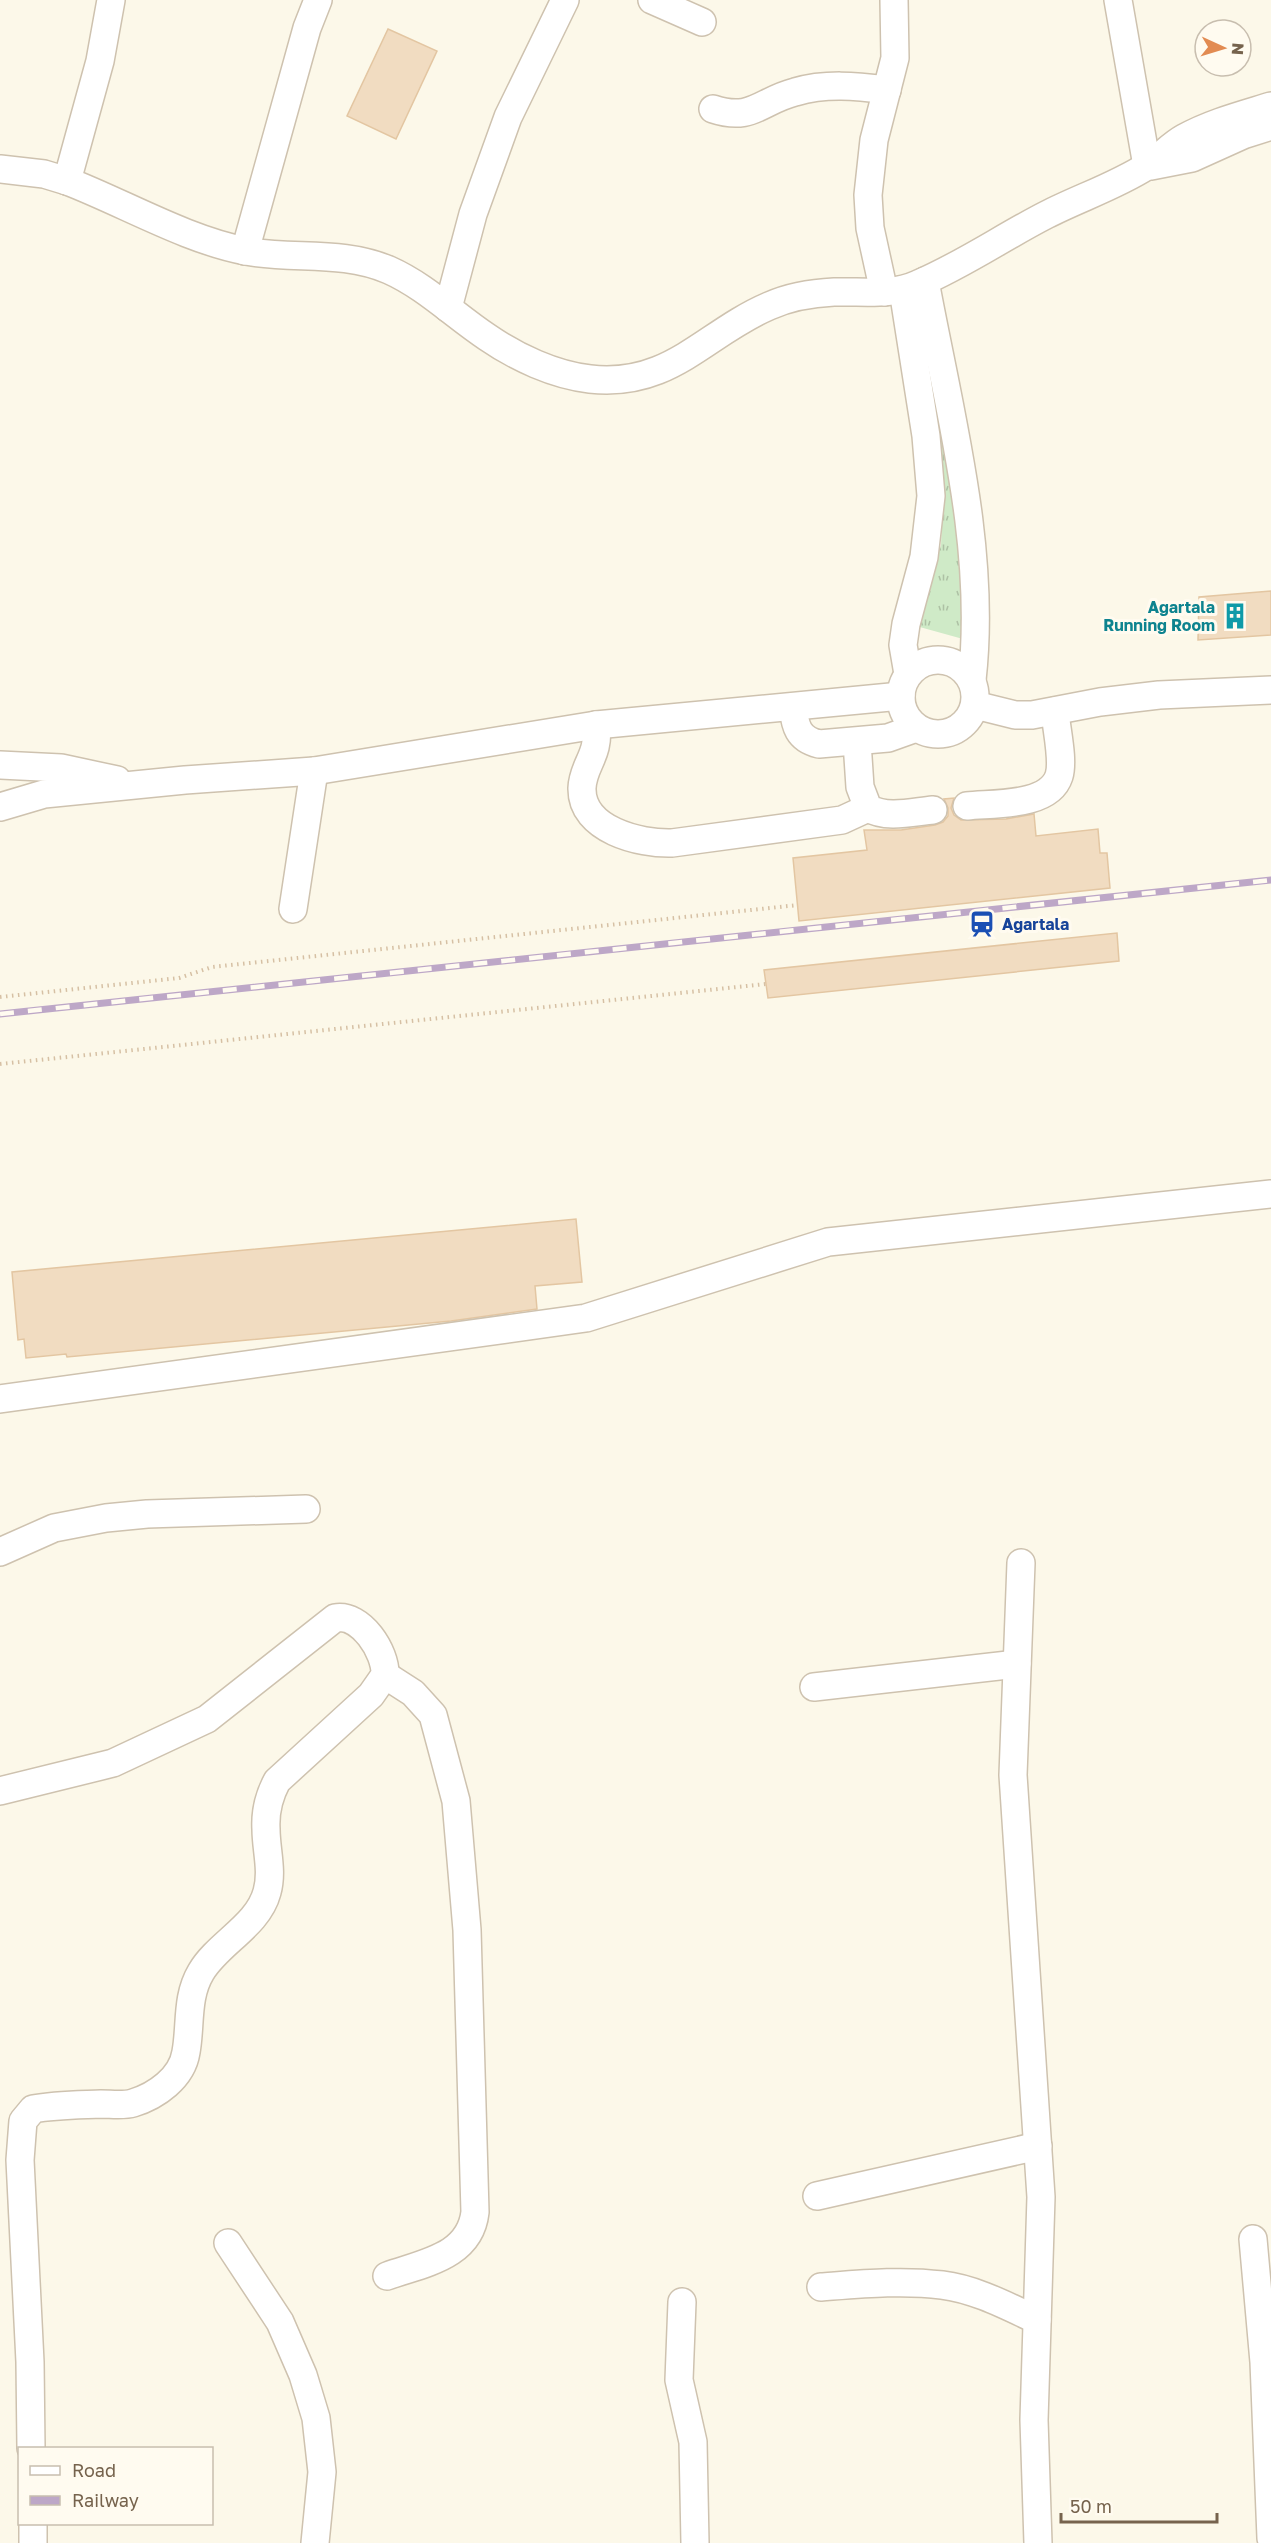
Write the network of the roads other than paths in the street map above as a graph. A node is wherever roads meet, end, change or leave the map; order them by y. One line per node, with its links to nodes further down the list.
1 (111, 0): 14 (street)
2 (318, 0): 15 (street)
3 (565, 0): 17 (street)
4 (652, 0): 7 (street)
5 (894, 0): 8 (street)
6 (1118, 0): 12 (street)
7 (702, 22)
8 (887, 90): 10 (street); 16 (street)
9 (1271, 106): 12 (street)
10 (713, 109)
11 (1271, 126): 12 (street)
12 (1147, 166): 16 (street)
13 (0, 169): 14 (street)
14 (67, 181): 15 (street)
15 (244, 251): 17 (street)
16 (904, 288): 17 (street); 18 (street); 20 (street)
17 (448, 308)
18 (905, 685): 20 (street); 21 (street); 24 (street)
19 (1271, 690): 22 (street)
20 (974, 693): 22 (street); 24 (street)
21 (793, 707): 23 (street); 25 (street)
22 (1054, 711): 29 (street)
23 (596, 725): 27 (street); 31 (street)
24 (916, 728): 25 (street)
25 (857, 742): 31 (street)
26 (0, 765): 28 (street)
27 (314, 771): 28 (street); 33 (street)
28 (135, 785): 30 (street)
29 (967, 806)
30 (0, 807)
31 (868, 808): 32 (street)
32 (933, 810)
33 (293, 909)
34 (1271, 1194): 35 (street)
35 (0, 1399)
36 (306, 1509): 37 (street)
37 (0, 1552)
38 (1021, 1563): 39 (street)
39 (1017, 1664): 41 (street); 43 (street)
40 (385, 1675): 42 (street); 46 (street); 48 (street)
41 (814, 1687)
42 (0, 1791)
43 (1038, 2146): 44 (street); 51 (street)
44 (817, 2196)
45 (1253, 2239): 54 (street)
46 (12, 2243): 52 (street)
47 (228, 2243): 56 (street)
48 (387, 2276)
49 (821, 2287): 51 (street)
50 (682, 2302): 57 (street)
51 (1037, 2320): 58 (street)
52 (31, 2447)
53 (33, 2525): 55 (street)
54 (1271, 2538)
55 (33, 2543)
56 (315, 2543)
57 (695, 2543)
58 (1038, 2543)

